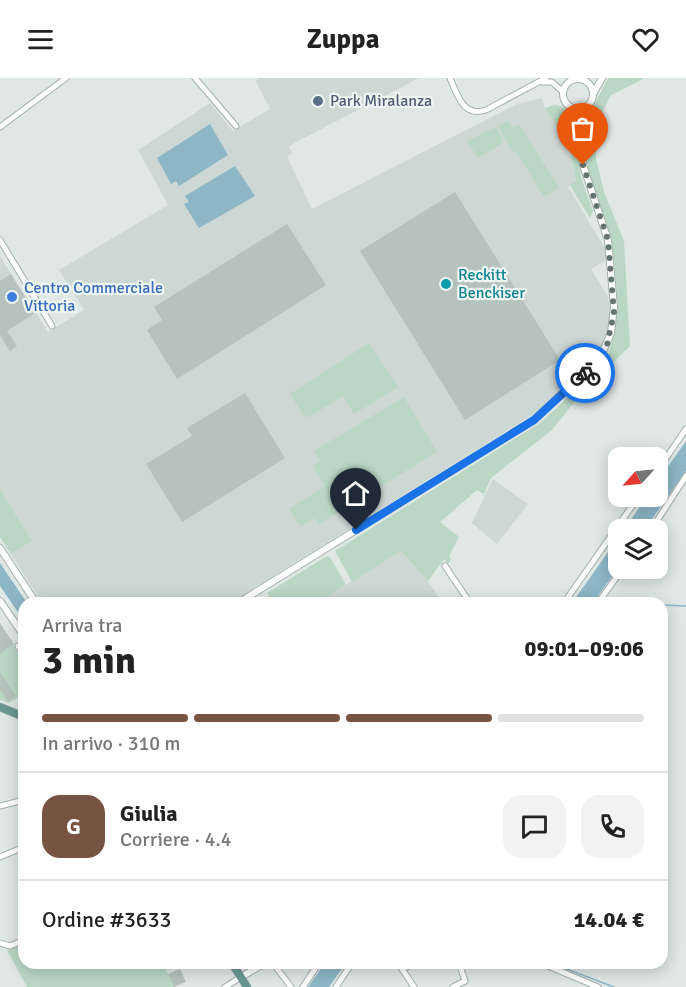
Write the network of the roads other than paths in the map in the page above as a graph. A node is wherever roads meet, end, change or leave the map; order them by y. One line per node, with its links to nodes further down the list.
1 (66, 78): 14 (street)
2 (195, 78): 13 (street)
3 (450, 78): 8 (street)
4 (546, 78): 8 (street)
5 (602, 78): 10 (street)
6 (573, 79): 7 (street); 9 (street)
7 (586, 79): 10 (street)
8 (540, 82): 9 (street)
9 (562, 91): 12 (street)
10 (593, 95): 11 (street)
11 (588, 106): 12 (street); 15 (street)
12 (570, 108): 15 (street)
13 (236, 126)
14 (0, 127)
15 (583, 130): 27 (street)
16 (0, 240): 17 (street)
17 (52, 326)
18 (686, 429): 19 (street)
19 (668, 455)
20 (686, 477): 22 (street)
21 (631, 507): 29 (street)
22 (658, 519)
23 (0, 548): 26 (street)
24 (445, 566): 28 (street)
25 (615, 579): 30 (street)
26 (32, 597)
27 (248, 597)
28 (466, 597)
29 (568, 597)
30 (602, 597)
31 (0, 601): 32 (street)
32 (6, 610): 33 (street); 34 (street)
33 (0, 614)
34 (18, 627)
35 (0, 707): 36 (main road)
36 (18, 714)
37 (18, 802): 38 (street)
38 (0, 806)
39 (18, 850): 40 (street)
40 (0, 857)
41 (0, 943): 42 (street)
42 (18, 943)
43 (236, 969): 51 (main road)
44 (256, 969): 51 (street)
45 (278, 969): 54 (street)
46 (315, 969): 55 (street)
47 (348, 969): 56 (street)
48 (402, 969): 57 (street)
49 (461, 969): 58 (street)
50 (555, 969): 59 (street)
51 (241, 977): 52 (street); 53 (main road)
52 (225, 987)
53 (247, 987)
54 (291, 987)
55 (303, 987)
56 (336, 987)
57 (414, 987)
58 (453, 987)
59 (598, 987)

